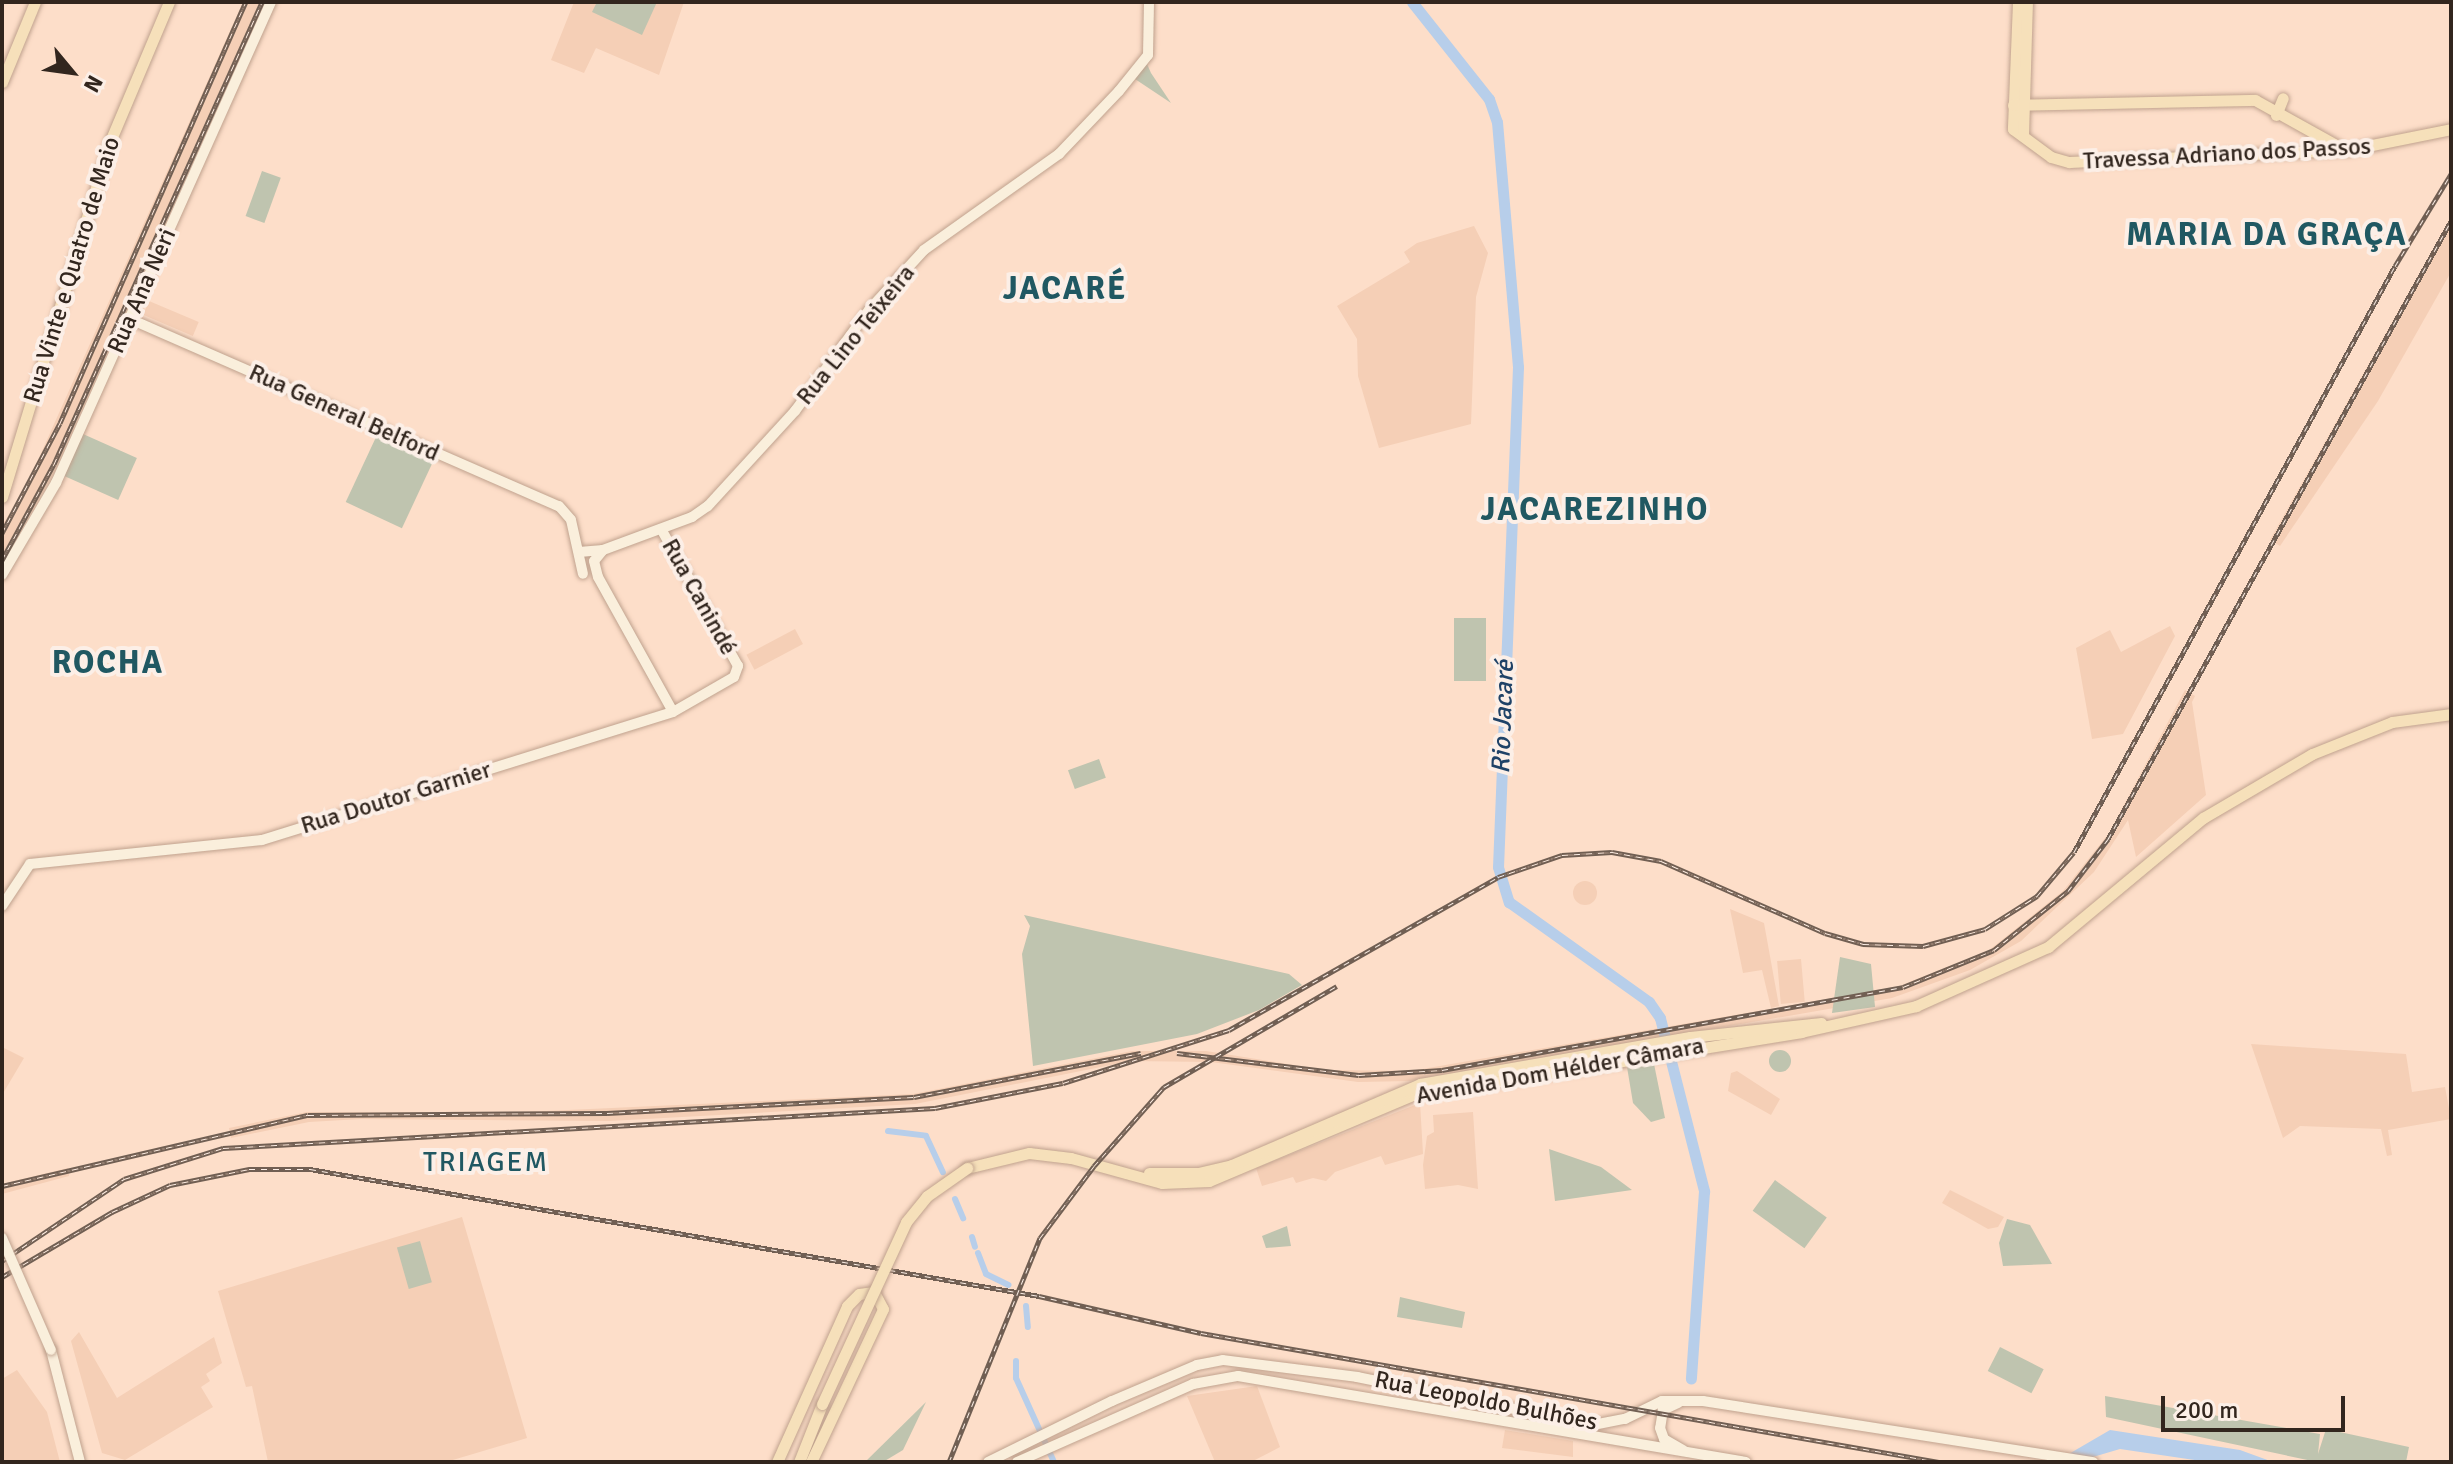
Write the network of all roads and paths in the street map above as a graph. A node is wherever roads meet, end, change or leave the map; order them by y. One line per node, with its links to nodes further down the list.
1 (35, 2): 7 (main road)
2 (169, 2): 15 (main road, Rua Vinte e Quatro de Maio)
3 (271, 2): 14 (main road, Rua Ana Neri)
4 (1149, 2): 16 (main road, Rua Lino Teixeira)
5 (2018, 2): 9 (main road)
6 (2027, 2): 9 (main road)
7 (2, 82)
8 (2283, 98): 10 (main road)
9 (2018, 106): 10 (main road); 13 (main road, Travessa Adriano dos Passos)
10 (2272, 112): 11 (main road); 13 (main road)
11 (2256, 115)
12 (2451, 129): 13 (main road, Travessa Adriano dos Passos)
13 (2347, 150)
14 (130, 319): 18 (main road, Rua General Belford); 20 (main road, Rua Ana Neri)
15 (2, 497)
16 (661, 529): 17 (main road, Rua Lino Teixeira); 21 (main road, Rua Canindé)
17 (603, 550): 18 (main road, Rua Lino Teixeira); 22 (main road)
18 (579, 552): 19 (main road)
19 (583, 574)
20 (2, 575)
21 (738, 666): 22 (main road, Rua Doutor Garnier)
22 (673, 712): 24 (main road, Rua Doutor Garnier)
23 (2451, 714): 27 (main road, Avenida Dom Hélder Câmara, bridge)
24 (2, 906)
25 (2, 1238): 29 (main road, bridge)
26 (1683, 1401): 28 (main road); 30 (main road, Rua Leopoldo Bulhões); 35 (main road, Rua Leopoldo Bulhões)
27 (809, 1433): 32 (main road); 33 (main road)
28 (1687, 1453): 36 (main road, Rua Leopoldo Bulhões); 37 (main road, Rua Leopoldo Bulhões)
29 (81, 1458)
30 (2088, 1461)
31 (777, 1462): 34 (main road)
32 (791, 1462)
33 (799, 1462)
34 (811, 1462)
35 (988, 1462)
36 (1017, 1462)
37 (1746, 1462)

